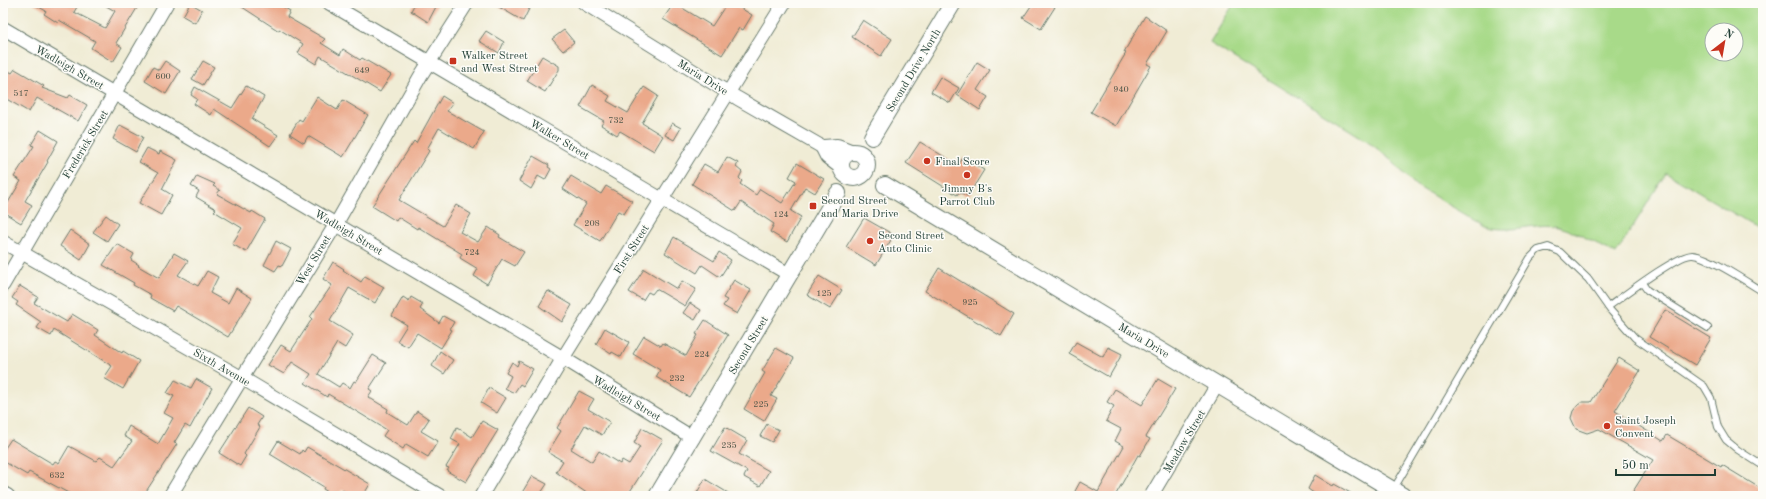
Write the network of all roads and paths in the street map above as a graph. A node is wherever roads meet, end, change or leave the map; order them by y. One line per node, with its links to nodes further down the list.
1 (167, 3): 10 (street, Frederick Street)
2 (329, 3): 8 (street, Walker Street)
3 (467, 3): 8 (street, West Street)
4 (584, 3): 9 (street, Maria Drive)
5 (784, 3): 9 (street, First Street)
6 (954, 3): 11 (street, Second Drive North)
7 (3, 28): 10 (street, Wadleigh Street)
8 (430, 62): 17 (street, Walker Street); 18 (street, West Street)
9 (728, 92): 12 (street, Maria Drive); 17 (street, First Street)
10 (115, 93): 18 (street, Wadleigh Street); 20 (street, Frederick Street)
11 (872, 137): 13 (street); 15 (street)
12 (824, 148): 13 (street); 14 (street)
13 (851, 152): 14 (street); 15 (street)
14 (841, 167): 15 (street); 16 (street)
15 (862, 169): 16 (street); 29 (street, Maria Drive)
16 (838, 193): 21 (street, Second Street)
17 (663, 198): 21 (street, Walker Street); 27 (street, First Street)
18 (336, 224): 27 (street, Wadleigh Street); 28 (street, West Street)
19 (3, 242): 20 (street, Sixth Avenue)
20 (21, 253): 23 (street, Frederick Street); 28 (street, Sixth Avenue)
21 (790, 275): 30 (street, Second Street)
22 (1642, 284): 24 (lane); 25 (lane); 26 (lane)
23 (3, 285)
24 (1763, 292)
25 (1608, 307): 31 (lane); 33 (lane)
26 (1708, 328)
27 (563, 358): 30 (street, Wadleigh Street); 37 (street, First Street)
28 (242, 378): 35 (street, West Street); 36 (street, Sixth Avenue)
29 (1217, 385): 33 (street, Maria Drive); 39 (street, Meadow Street)
30 (693, 438): 38 (street, Second Street)
31 (1763, 466)
32 (3, 493): 34 (street)
33 (1395, 494)
34 (8, 496)
35 (170, 496)
36 (440, 496)
37 (481, 496)
38 (657, 496)
39 (1151, 496)

